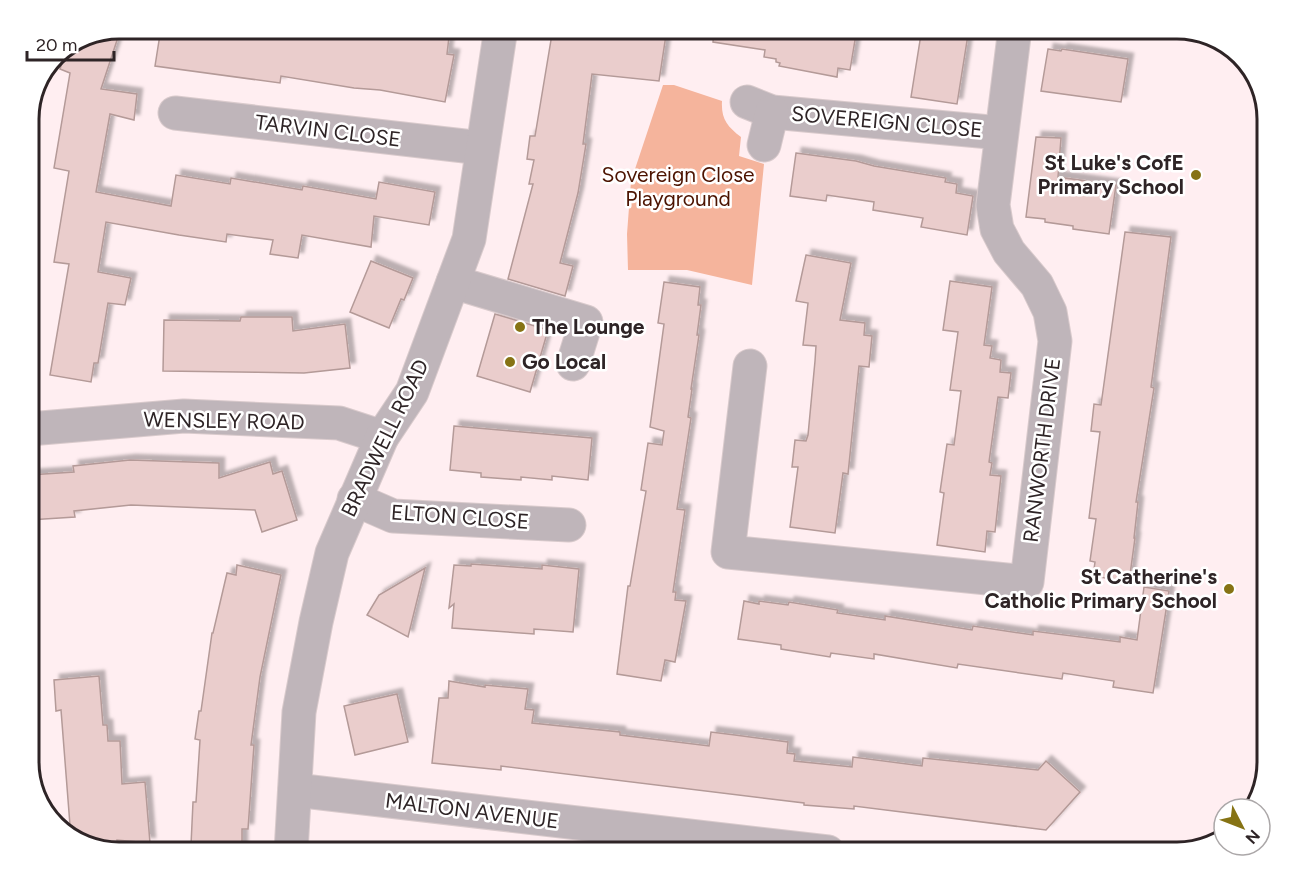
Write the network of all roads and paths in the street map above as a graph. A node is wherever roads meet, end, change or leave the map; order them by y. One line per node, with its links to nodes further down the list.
1 (499, 39): 6 (street, BRADWELL ROAD)
2 (1014, 39): 4 (street, RANWORTH DRIVE)
3 (175, 113): 6 (street, TARVIN CLOSE)
4 (1002, 133): 5 (street, SOVEREIGN CLOSE); 9 (street, RANWORTH DRIVE)
5 (764, 145)
6 (482, 148): 7 (street, BRADWELL ROAD)
7 (453, 282): 8 (street); 11 (street, BRADWELL ROAD)
8 (573, 364)
9 (750, 366)
10 (39, 428): 11 (street, WENSLEY ROAD)
11 (382, 437): 12 (street, BRADWELL ROAD)
12 (354, 499): 13 (street, ELTON CLOSE); 14 (street, BRADWELL ROAD)
13 (569, 525)
14 (295, 790): 15 (street, BRADWELL ROAD); 16 (street, MALTON AVENUE)
15 (292, 842)
16 (666, 842)

